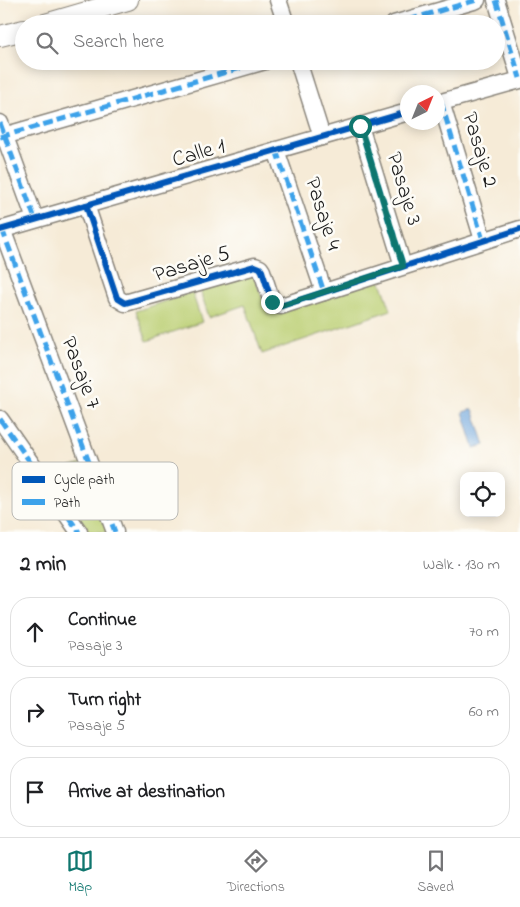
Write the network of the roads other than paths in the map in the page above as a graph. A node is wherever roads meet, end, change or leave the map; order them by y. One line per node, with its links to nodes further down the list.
1 (128, 0): 5 (street)
2 (278, 0): 6 (street)
3 (476, 0): 7 (street)
4 (496, 0): 8 (street)
5 (76, 15)
6 (283, 15)
7 (425, 15)
8 (501, 15)
9 (505, 30): 14 (street)
10 (15, 32): 11 (street)
11 (0, 36)
12 (231, 70): 19 (street)
13 (301, 70): 20 (street)
14 (520, 79): 15 (street)
15 (445, 101)
16 (400, 114): 18 (street, Calle 1)
17 (445, 122): 26 (street, Pasaje 2)
18 (360, 126): 20 (street, Calle 1); 27 (street, Pasaje 3)
19 (2, 132): 23 (street)
20 (322, 136): 21 (street, Calle 1)
21 (276, 150): 22 (street, Calle 1); 28 (street, Pasaje 4)
22 (86, 205): 23 (street, Calle 1); 28 (street, Pasaje 5)
23 (35, 219): 25 (street, Calle 1)
24 (520, 228): 26 (street, Pasaje 5)
25 (1, 229): 31 (street, Pasaje 7)
26 (483, 240): 27 (street, Pasaje 5)
27 (403, 266): 28 (street, Pasaje 5)
28 (324, 292)
29 (0, 419): 30 (street)
30 (30, 462)
31 (89, 462)
32 (70, 520): 34 (street)
33 (110, 520): 35 (street, Pasaje 7)
34 (78, 532)
35 (115, 532)

